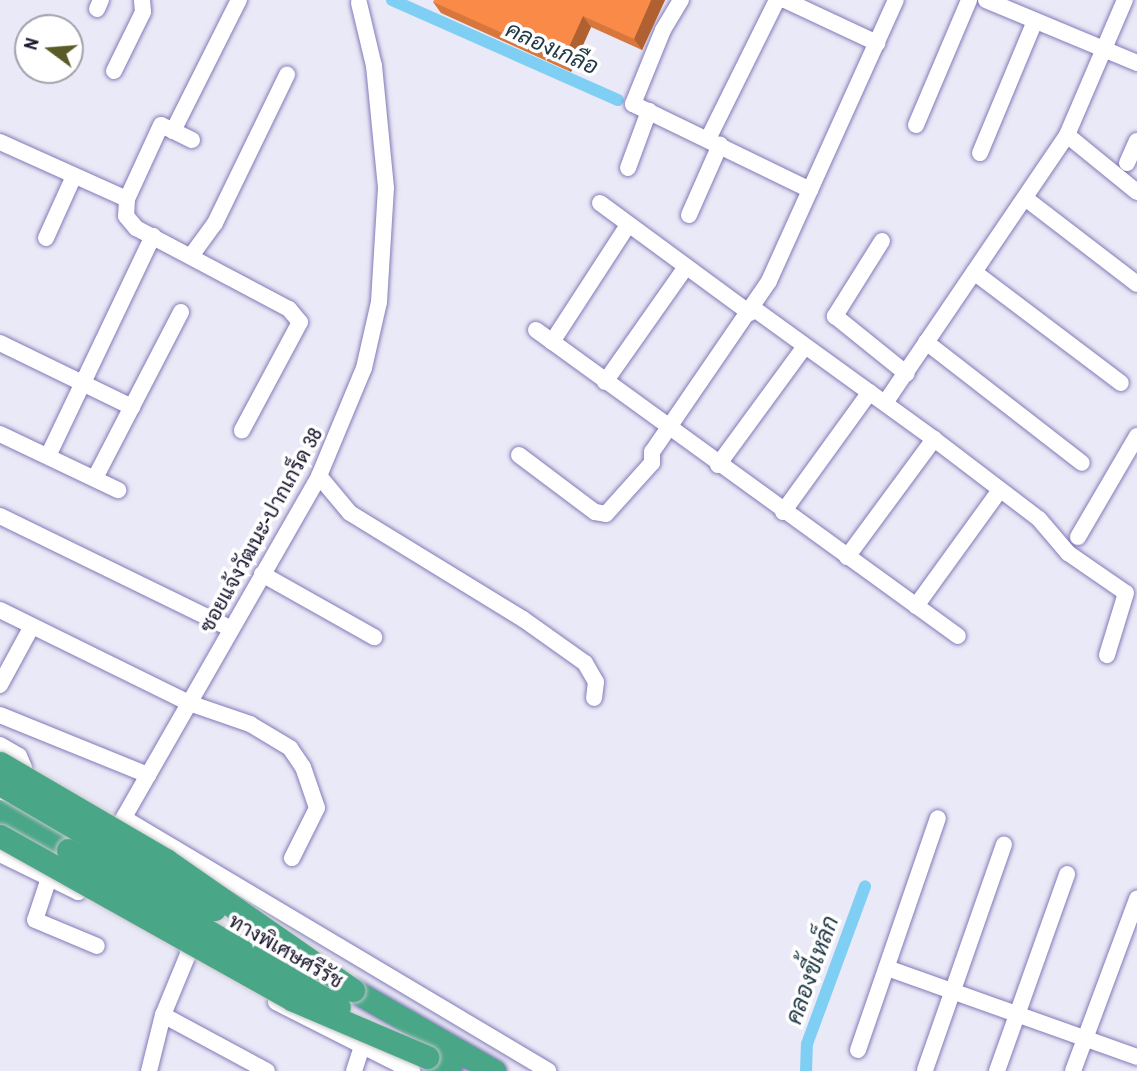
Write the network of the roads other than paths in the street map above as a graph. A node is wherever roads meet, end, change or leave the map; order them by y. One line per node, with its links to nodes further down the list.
1 (142, 0): 14 (street)
2 (239, 0): 18 (street)
3 (681, 0): 16 (street)
4 (785, 0): 11 (street); 23 (street)
5 (896, 0): 11 (street)
6 (969, 0): 17 (street)
7 (986, 0): 10 (street)
8 (1125, 0): 12 (street)
9 (356, 1): 65 (street, ซอยแจ้งวัฒนะ-ปากเกร็ด 38)
10 (1035, 21): 12 (street); 24 (street)
11 (877, 43): 28 (street)
12 (1104, 48): 13 (street); 19 (street)
13 (1137, 63)
14 (114, 71)
15 (287, 75): 38 (street)
16 (649, 111): 23 (street); 26 (street)
17 (916, 125)
18 (173, 131): 20 (street); 31 (street)
19 (1067, 135): 29 (street); 30 (street)
20 (192, 140)
21 (1137, 141): 25 (street)
22 (0, 142): 27 (street)
23 (714, 142): 28 (street); 33 (street)
24 (980, 152)
25 (1127, 163)
26 (628, 168)
27 (74, 176): 31 (street); 36 (street)
28 (810, 190): 42 (street)
29 (1137, 192)
30 (1025, 198): 40 (street); 41 (street)
31 (127, 199): 35 (street)
32 (600, 204): 34 (street)
33 (689, 215)
34 (628, 225): 39 (street); 45 (street)
35 (153, 236): 38 (street); 50 (street)
36 (46, 239)
37 (882, 241): 49 (street)
38 (191, 256): 56 (street)
39 (685, 268): 42 (street); 51 (street)
40 (974, 271): 46 (street); 52 (street)
41 (1137, 284)
42 (751, 310): 48 (street); 57 (street)
43 (181, 312): 55 (street)
44 (536, 330): 45 (street)
45 (552, 342): 51 (street)
46 (926, 342): 49 (street); 63 (street)
47 (0, 343): 50 (street)
48 (805, 346): 53 (street); 64 (street)
49 (906, 374): 54 (street)
50 (83, 382): 55 (street); 62 (street)
51 (605, 382): 57 (street)
52 (1121, 383)
53 (870, 392): 54 (street); 69 (street)
54 (885, 403): 60 (street)
55 (132, 407): 66 (street)
56 (242, 430)
57 (669, 430): 61 (street); 64 (street)
58 (0, 434): 62 (street)
59 (1137, 436): 71 (street)
60 (934, 439): 68 (street); 72 (street)
61 (519, 455)
62 (48, 456): 66 (street)
63 (1082, 463)
64 (718, 465): 69 (street)
65 (319, 476): 73 (street, ซอยแจ้งวัฒนะ-ปากเกร็ด 38); 82 (street)
66 (95, 478): 67 (street)
67 (118, 490)
68 (1000, 490): 74 (street); 80 (street)
69 (783, 512): 72 (street)
70 (0, 516): 77 (street)
71 (1078, 537)
72 (847, 557): 74 (street)
73 (262, 574): 77 (street, ซอยแจ้งวัฒนะ-ปากเกร็ด 38); 79 (street)
74 (916, 606): 78 (street)
75 (0, 610): 76 (street)
76 (32, 626): 81 (street); 83 (street)
77 (230, 628): 83 (street, ซอยแจ้งวัฒนะ-ปากเกร็ด 38)
78 (958, 636)
79 (374, 637)
80 (1107, 655)
81 (0, 685)
82 (594, 698)
83 (188, 703): 88 (street, ซอยแจ้งวัฒนะ-ปากเกร็ด 38); 96 (street)
84 (0, 715): 88 (street)
85 (0, 745): 89 (street)
86 (0, 762): 105 (highway, bridge)
87 (0, 772): 89 (street)
88 (148, 775): 91 (street, ซอยแจ้งวัฒนะ-ปากเกร็ด 38)
89 (8, 782): 90 (street); 93 (highway, bridge)
90 (0, 807): 93 (highway)
91 (124, 818): 97 (street, ซอยแจ้งวัฒนะ-ปากเกร็ด 38); 123 (street)
92 (939, 818): 104 (street)
93 (72, 841): 97 (street); 105 (highway, ทางพิเศษศรีรัช, bridge); 114 (highway, ทางพิเศษศรีรัช, bridge)
94 (1004, 844): 106 (street)
95 (0, 852): 99 (street); 114 (highway, bridge)
96 (292, 858)
97 (98, 860): 100 (street, ซอยแจ้งวัฒนะ-ปากเกร็ด 38); 121 (street)
98 (1067, 874): 107 (street)
99 (49, 878): 100 (street); 102 (street)
100 (86, 878): 103 (street)
101 (1137, 899): 109 (street)
102 (97, 946)
103 (189, 952): 108 (street); 110 (street)
104 (887, 968): 106 (street); 111 (street)
105 (353, 990): 122 (highway, ทางพิเศษศรีรัช)
106 (953, 991): 107 (street); 115 (street)
107 (1017, 1014): 109 (street); 124 (street)
108 (163, 1015): 112 (street); 116 (street)
109 (1085, 1039): 113 (street); 125 (street)
110 (362, 1046): 114 (street); 119 (street)
111 (858, 1050)
112 (239, 1055): 117 (street); 118 (street)
113 (1137, 1057)
114 (419, 1064): 120 (highway, ทางพิเศษศรีรัช)
115 (925, 1070)
116 (149, 1071)
117 (231, 1071)
118 (267, 1071)
119 (354, 1071)
120 (450, 1071)
121 (471, 1071)
122 (494, 1071)
123 (548, 1071)
124 (997, 1071)
125 (1073, 1071)

